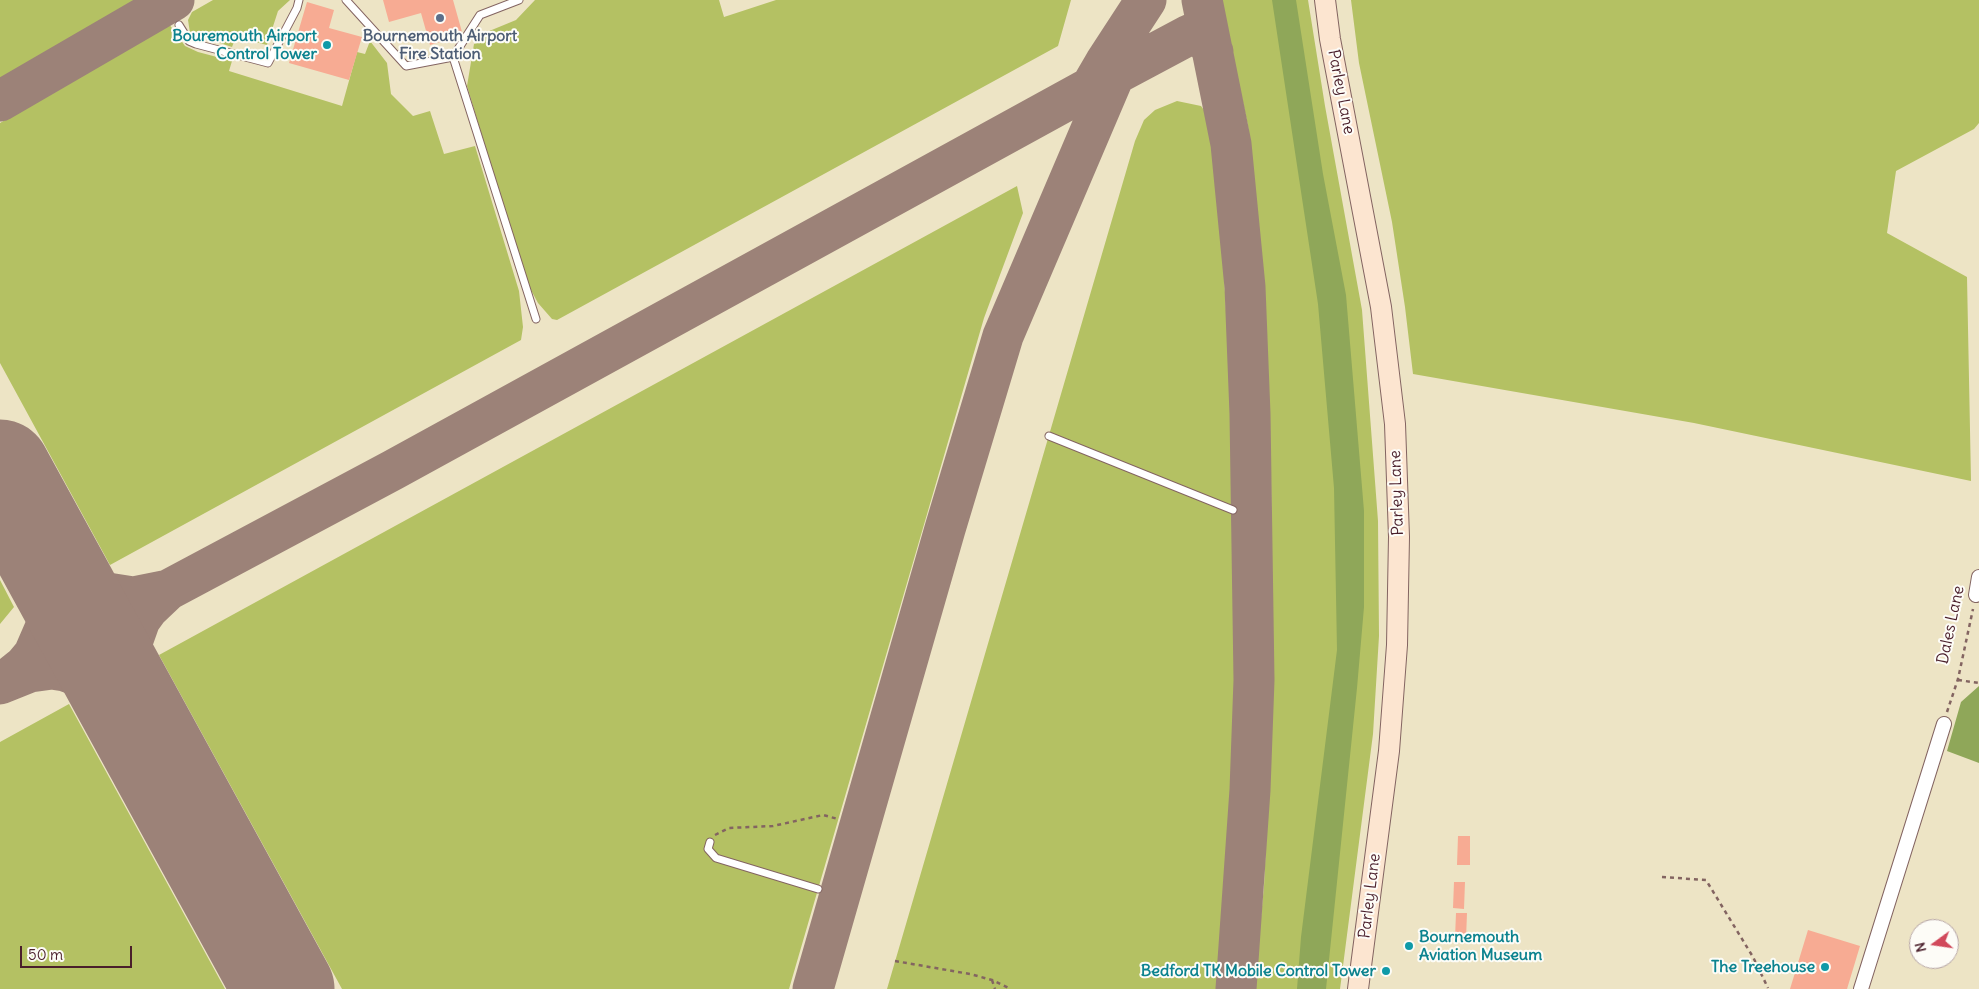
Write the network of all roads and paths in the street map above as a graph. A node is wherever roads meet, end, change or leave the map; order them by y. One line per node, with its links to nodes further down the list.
1 (298, 0): 5 (lane)
2 (346, 0): 6 (lane)
3 (519, 0): 6 (lane)
4 (1325, 0): 24 (main road, Parley Lane)
5 (179, 25)
6 (453, 57): 7 (lane)
7 (536, 319)
8 (1049, 436): 9 (lane)
9 (1234, 510)
10 (1979, 578): 11 (street, Dales Lane)
11 (1976, 595): 12 (path, Dales Lane)
12 (1958, 679): 13 (path); 14 (path, Dales Lane)
13 (1979, 683)
14 (1944, 724): 25 (street)
15 (838, 818): 16 (path)
16 (710, 842): 18 (lane)
17 (1662, 878): 21 (path)
18 (818, 889)
19 (895, 961): 20 (path)
20 (992, 980): 22 (path); 23 (path)
21 (1768, 988)
22 (995, 989)
23 (1011, 989)
24 (1358, 989)
25 (1861, 989)

